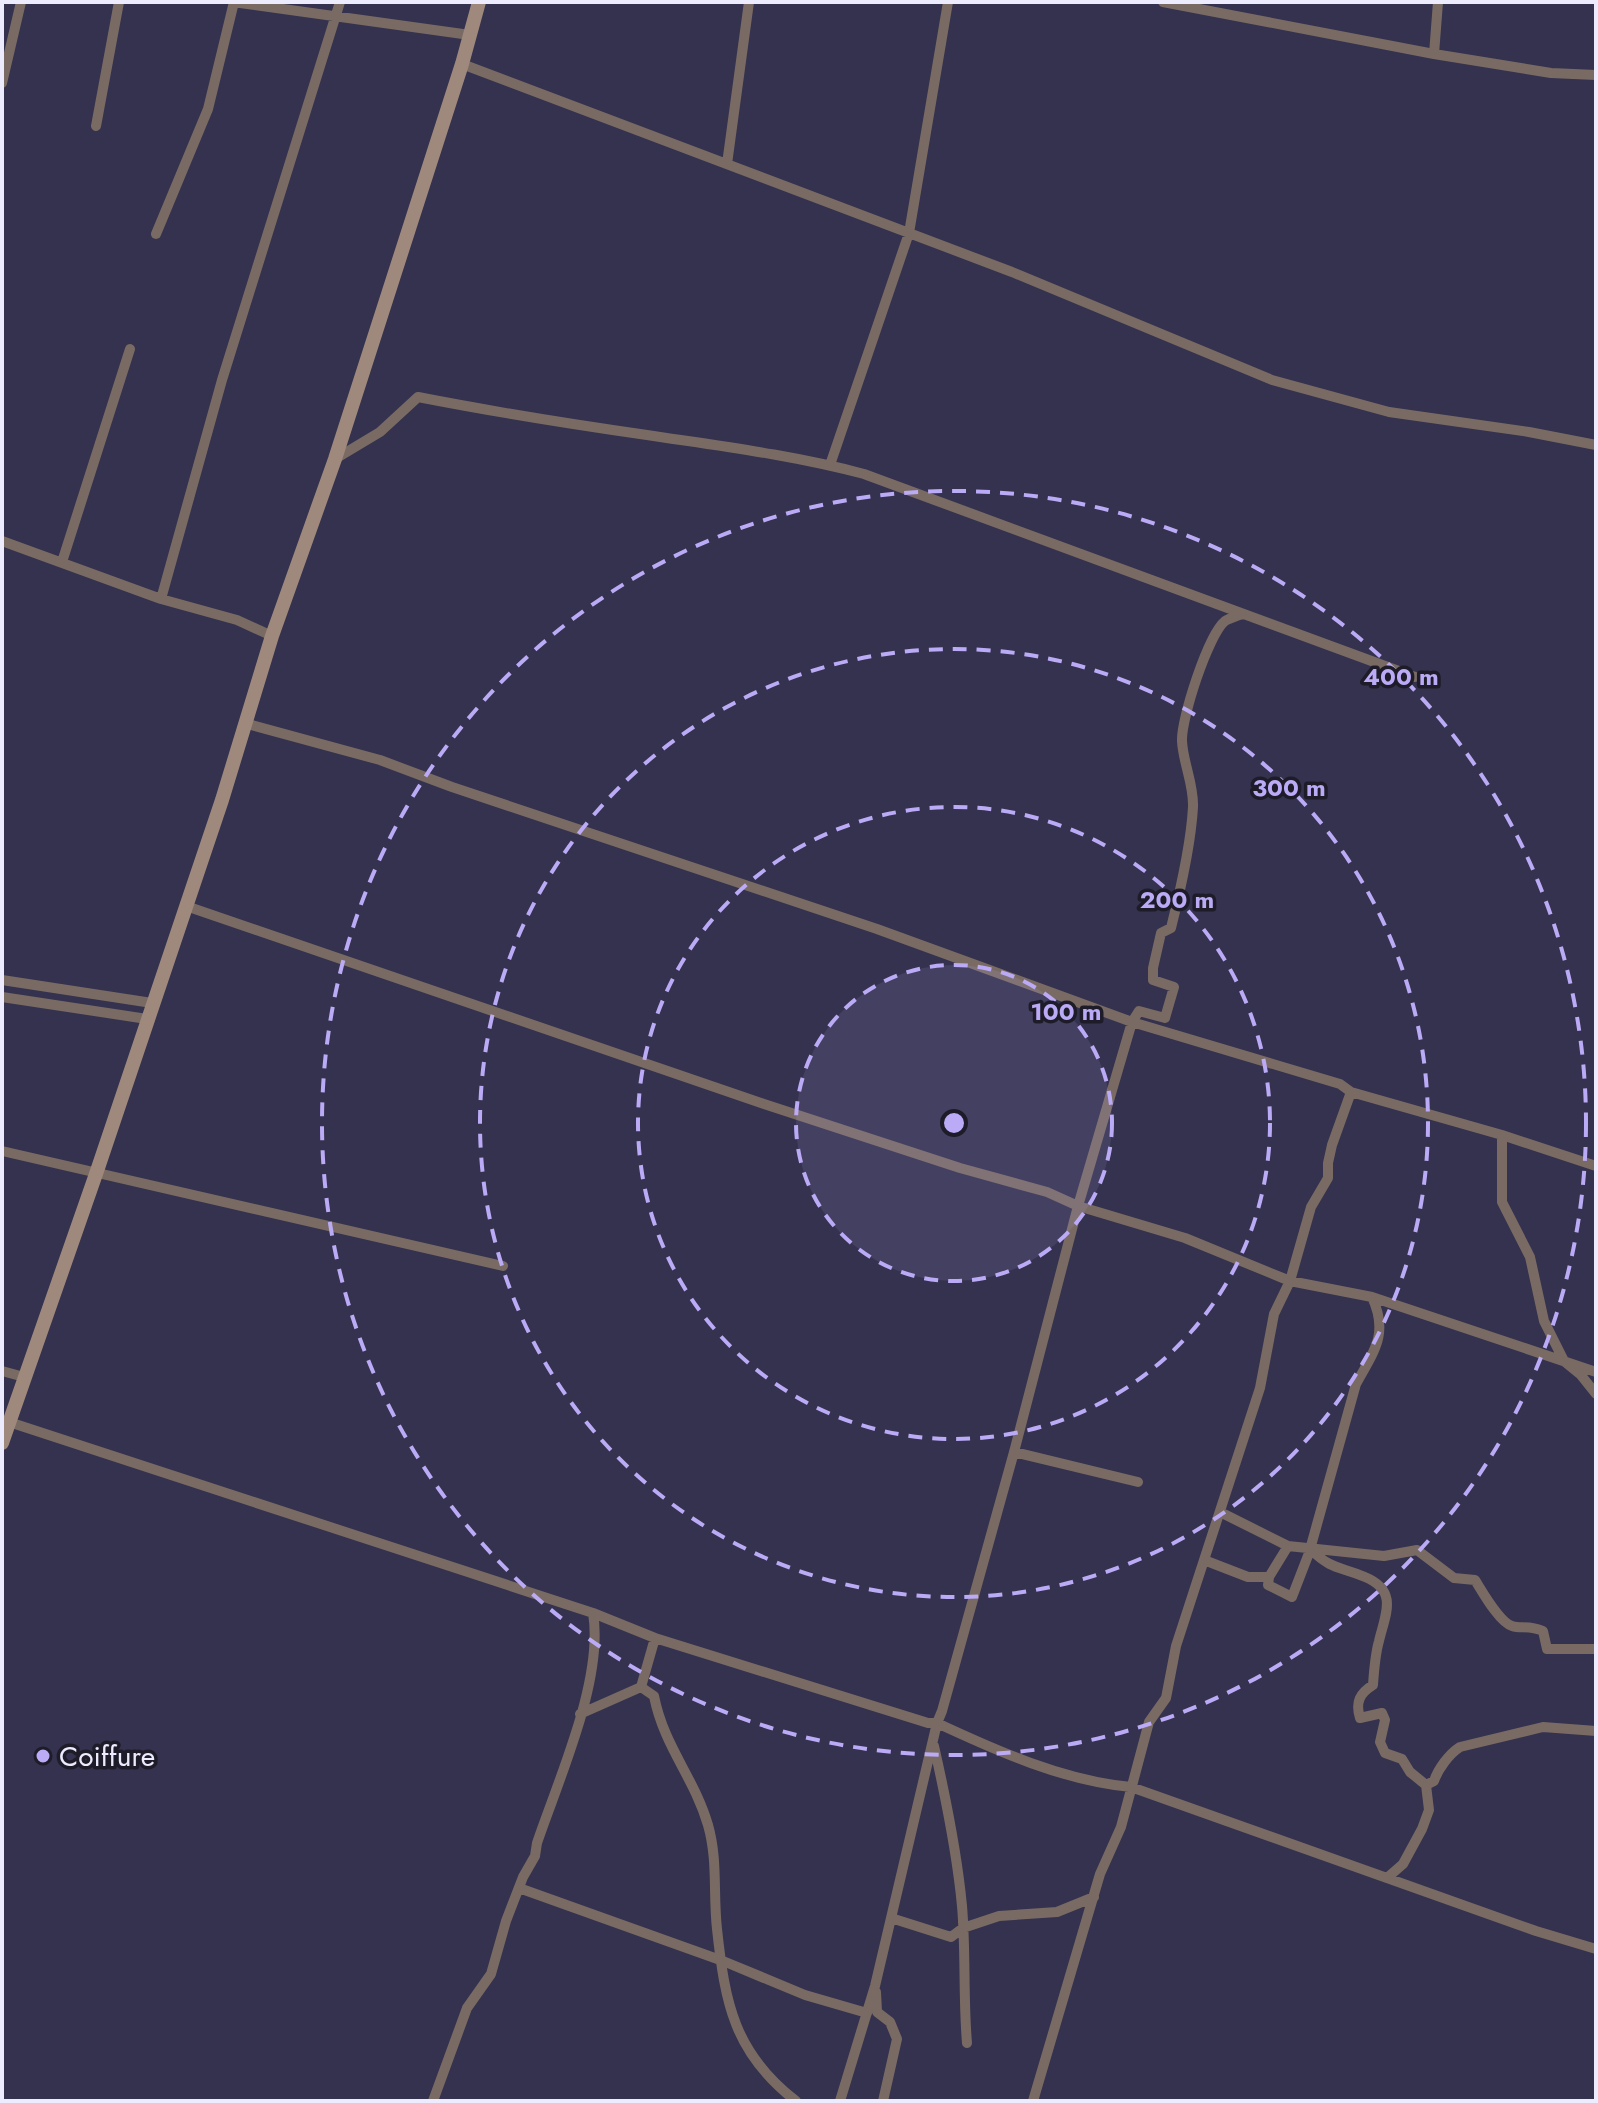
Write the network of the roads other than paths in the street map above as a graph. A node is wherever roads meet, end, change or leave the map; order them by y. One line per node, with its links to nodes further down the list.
1 (21, 2): 15 (street)
2 (119, 2): 16 (street)
3 (234, 2): 10 (street); 19 (street)
4 (340, 2): 10 (street)
5 (479, 2): 11 (street)
6 (749, 2): 17 (street)
7 (948, 2): 18 (street)
8 (1163, 2): 12 (street)
9 (1438, 2): 12 (street)
10 (337, 15): 11 (street); 26 (street)
11 (470, 35): 13 (street)
12 (1434, 54): 14 (street)
13 (462, 64): 17 (street); 22 (street)
14 (1596, 75)
15 (2, 83)
16 (96, 126)
17 (727, 164): 18 (street)
18 (909, 233): 21 (street); 23 (street)
19 (156, 234)
20 (130, 349): 25 (street)
21 (1596, 445)
22 (335, 459): 23 (street); 28 (street)
23 (830, 465): 27 (street)
24 (2, 541): 25 (street)
25 (62, 562): 26 (street)
26 (161, 599): 28 (street)
27 (1242, 614): 29 (street); 36 (street)
28 (272, 636): 30 (street)
29 (1415, 677)
30 (244, 723): 31 (street); 36 (street)
31 (186, 906): 34 (street); 42 (street)
32 (2, 980): 34 (street)
33 (2, 997): 35 (street)
34 (152, 1003): 35 (street)
35 (147, 1019): 41 (street)
36 (1132, 1022): 37 (street); 42 (street)
37 (1351, 1092): 38 (street); 44 (street)
38 (1502, 1135): 40 (street); 46 (street)
39 (2, 1151): 41 (street)
40 (1596, 1166)
41 (97, 1171): 43 (street); 49 (street)
42 (1078, 1206): 44 (street); 53 (street)
43 (503, 1266)
44 (1290, 1281): 45 (street); 55 (street)
45 (1372, 1297): 46 (street); 57 (street)
46 (1564, 1361): 48 (street); 50 (street)
47 (2, 1371): 49 (street)
48 (1596, 1372)
49 (24, 1377): 51 (street)
50 (1596, 1394)
51 (9, 1422): 52 (street); 60 (street)
52 (2, 1443)
53 (1014, 1452): 54 (street); 65 (street)
54 (1138, 1482)
55 (1220, 1512): 56 (street); 58 (street)
56 (1288, 1546): 57 (street); 59 (street)
57 (1310, 1549): 59 (street); 62 (street); 68 (street)
58 (1204, 1560): 59 (street); 69 (street)
59 (1269, 1577)
60 (593, 1613): 61 (street); 64 (street)
61 (655, 1638): 63 (street); 65 (street)
62 (1596, 1649)
63 (641, 1687): 64 (street); 76 (street)
64 (580, 1714): 71 (street)
65 (937, 1723): 67 (street); 69 (street)
66 (1596, 1731): 68 (street)
67 (933, 1741): 73 (street); 74 (street)
68 (1426, 1785): 70 (street)
69 (1131, 1787): 70 (street); 72 (street)
70 (1387, 1878): 75 (street)
71 (519, 1888): 76 (street); 80 (street)
72 (1094, 1897): 74 (street); 84 (street)
73 (891, 1918): 74 (street); 77 (street)
74 (963, 1928): 79 (street)
75 (1596, 1949)
76 (723, 1961): 78 (street); 81 (street)
77 (875, 1986): 78 (street); 83 (street)
78 (867, 2013): 82 (street)
79 (967, 2043)
80 (433, 2101)
81 (796, 2101)
82 (840, 2101)
83 (883, 2101)
84 (1033, 2101)

